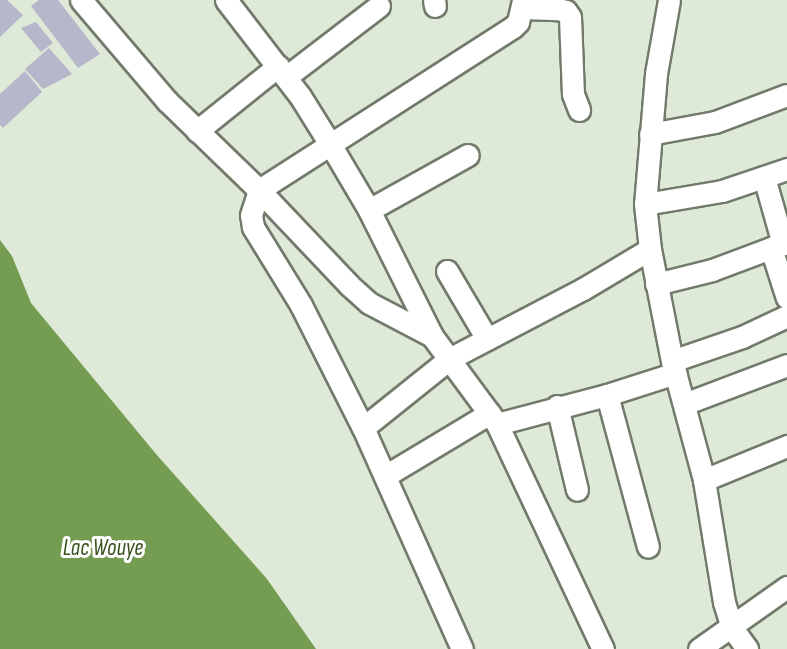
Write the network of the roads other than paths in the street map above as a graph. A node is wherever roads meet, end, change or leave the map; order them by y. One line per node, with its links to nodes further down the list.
1 (80, 0): 9 (street)
2 (226, 0): 6 (street)
3 (669, 0): 10 (street)
4 (522, 4): 8 (street); 11 (street)
5 (379, 6): 6 (street)
6 (282, 71): 9 (street); 11 (street)
7 (787, 95): 10 (street)
8 (579, 110)
9 (197, 131): 15 (street)
10 (650, 134): 16 (street)
11 (330, 144): 15 (street); 17 (street)
12 (468, 155): 17 (street)
13 (787, 169): 14 (street)
14 (764, 177): 16 (street); 18 (street)
15 (259, 190): 24 (street); 33 (street)
16 (645, 204): 19 (street)
17 (369, 210): 24 (street)
18 (780, 245): 21 (street); 22 (street)
19 (650, 249): 21 (street); 25 (street)
20 (447, 271): 25 (street)
21 (656, 284): 28 (street)
22 (787, 298)
23 (787, 316): 28 (street)
24 (432, 336): 26 (street)
25 (487, 339): 26 (street)
26 (449, 359): 32 (street); 33 (street)
27 (787, 365): 30 (street)
28 (674, 367): 29 (street); 30 (street)
29 (607, 395): 31 (street); 38 (street)
30 (684, 404): 36 (street)
31 (557, 406): 32 (street); 37 (street)
32 (494, 419): 35 (street); 42 (street)
33 (363, 428): 35 (street)
34 (787, 446): 36 (street)
35 (385, 476): 41 (street)
36 (704, 480): 40 (street)
37 (576, 490)
38 (648, 547)
39 (787, 587): 40 (street)
40 (732, 628): 43 (street); 44 (street)
41 (461, 649)
42 (603, 649)
43 (699, 649)
44 (747, 649)

